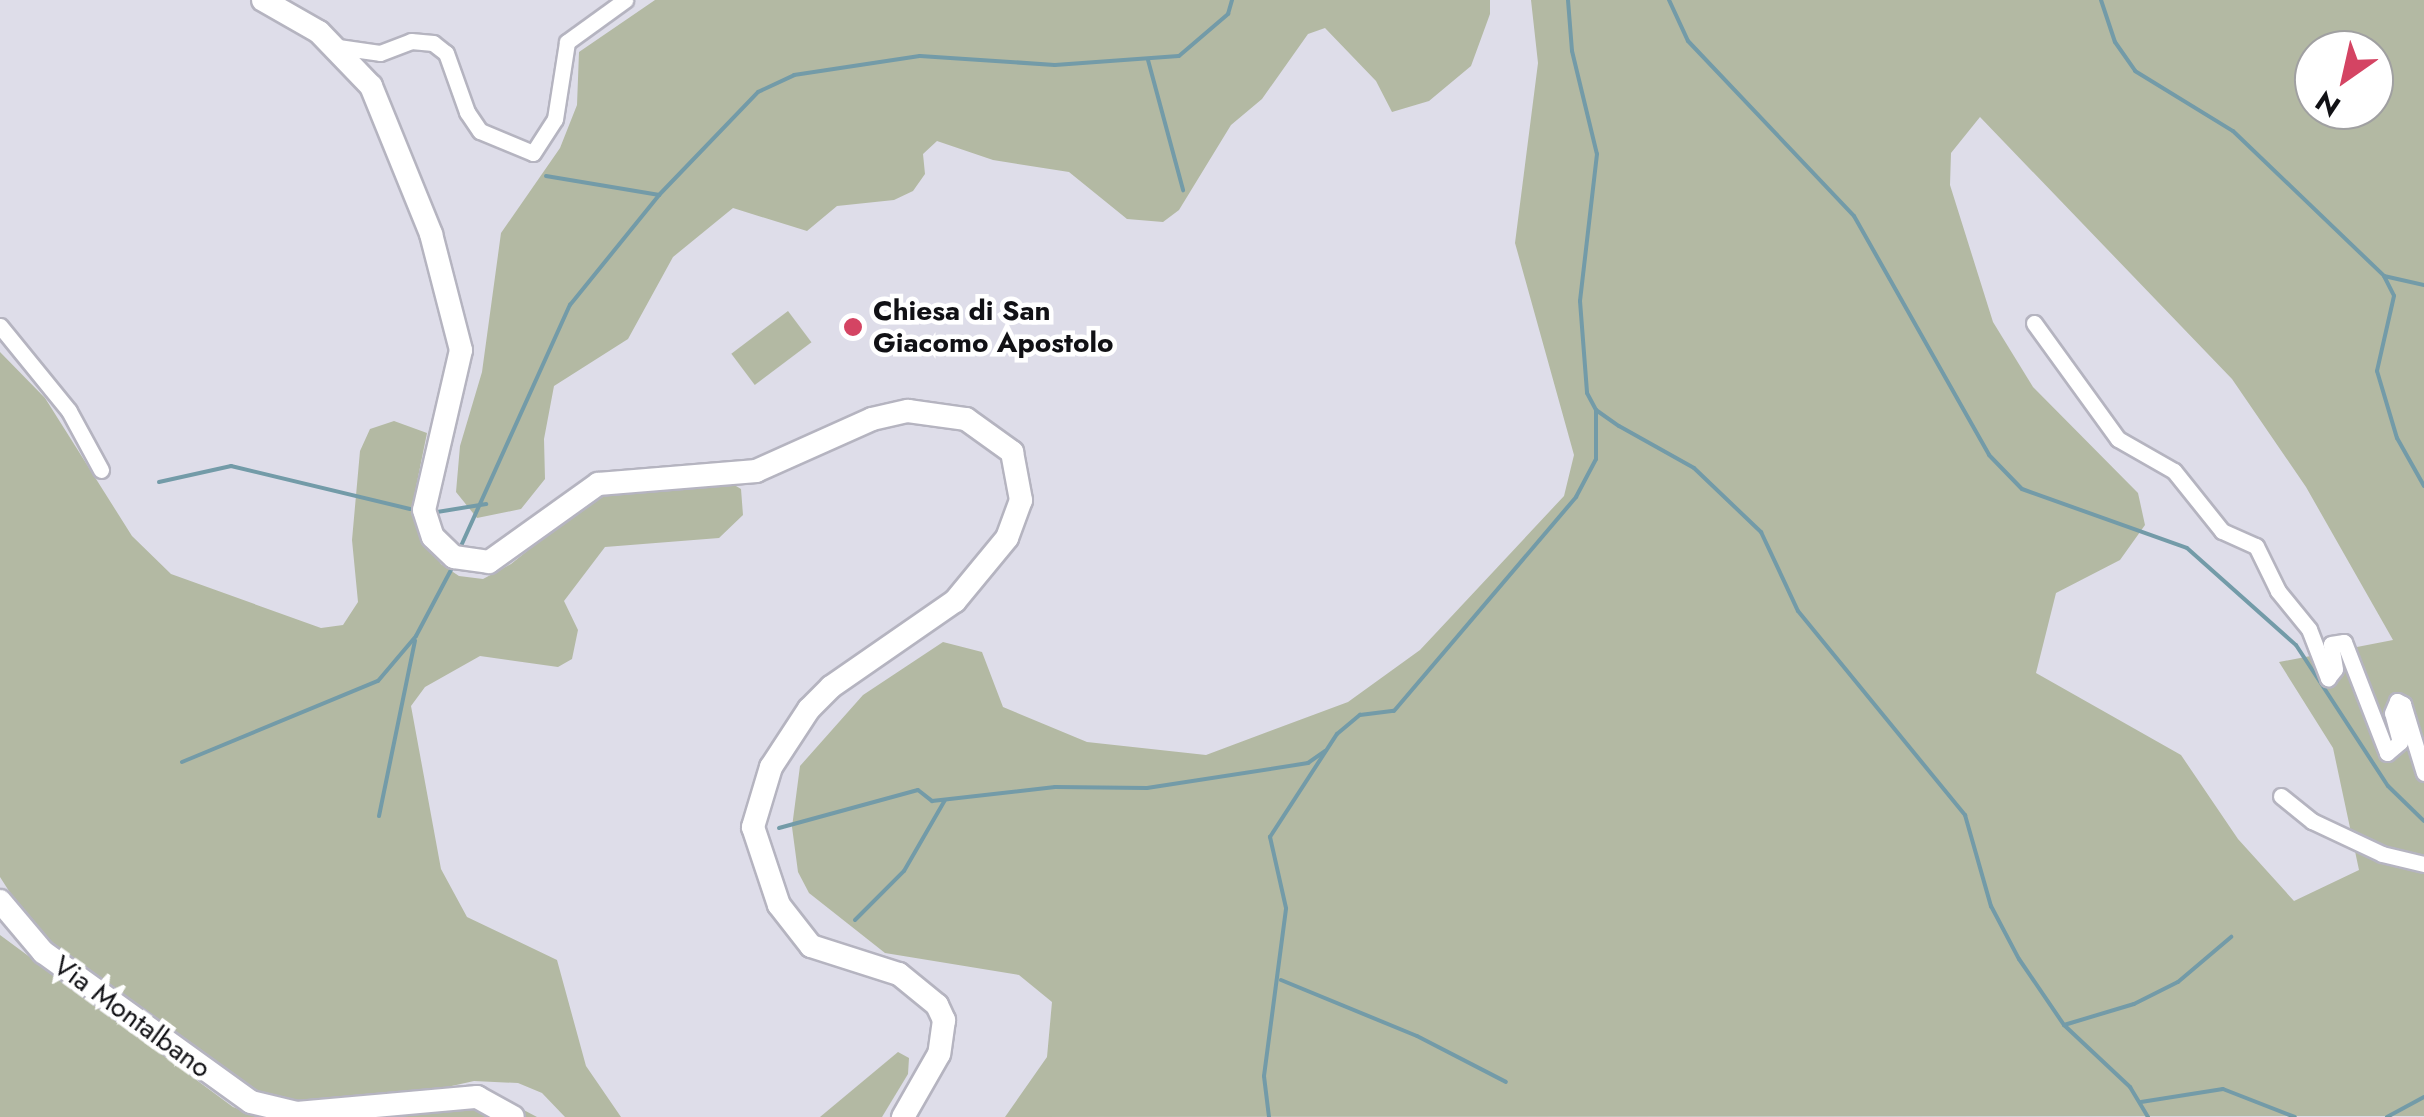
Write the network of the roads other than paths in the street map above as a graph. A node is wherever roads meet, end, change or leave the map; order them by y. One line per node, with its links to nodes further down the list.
1 (263, 0): 3 (street)
2 (625, 0): 3 (street)
3 (336, 46): 12 (street)
4 (2034, 323): 7 (street)
5 (0, 326): 6 (street)
6 (101, 470)
7 (2424, 774)
8 (2281, 796): 9 (street)
9 (2422, 863)
10 (0, 901): 11 (street, Via Montalbano)
11 (513, 1117)
12 (904, 1117)

